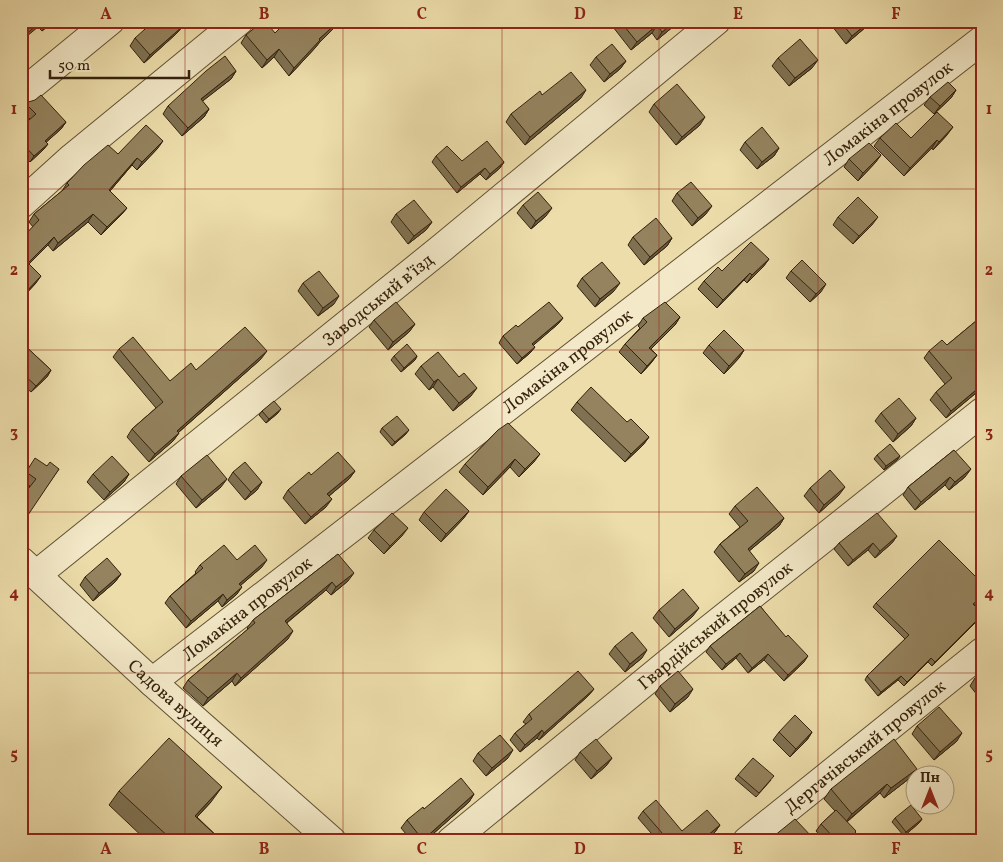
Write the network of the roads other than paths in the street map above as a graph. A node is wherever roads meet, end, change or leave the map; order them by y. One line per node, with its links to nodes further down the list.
1 (110, 21): 5 (street)
2 (239, 21): 6 (street)
3 (716, 21): 8 (street, Заводський в’їзд)
4 (982, 40): 10 (street, Ломакіна провулок)
5 (21, 94)
6 (21, 204)
7 (982, 412): 12 (street, Гвардійський провулок)
8 (29, 568): 10 (street, Садова вулиця)
9 (982, 652): 13 (street, Дергачівський провулок)
10 (152, 682): 11 (street, Садова вулиця)
11 (332, 841)
12 (451, 841)
13 (747, 841)

